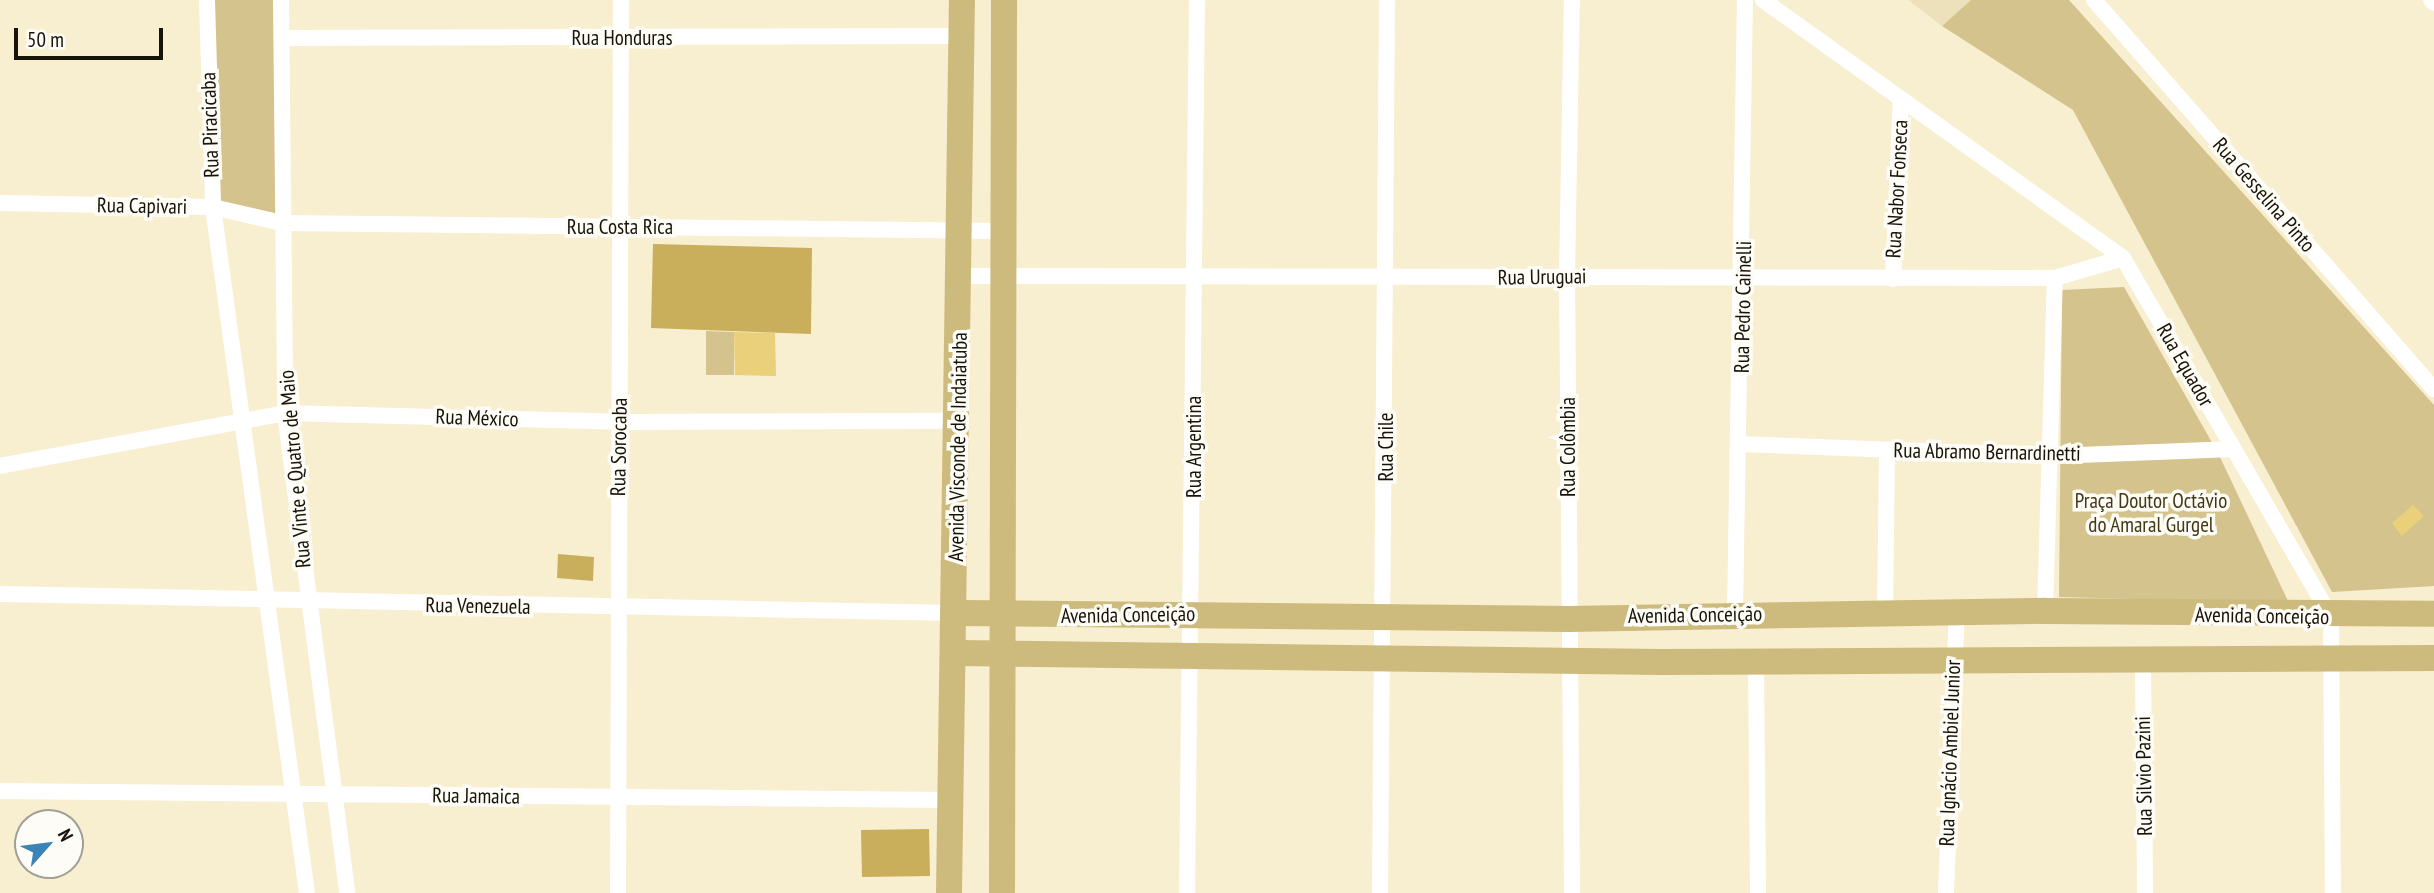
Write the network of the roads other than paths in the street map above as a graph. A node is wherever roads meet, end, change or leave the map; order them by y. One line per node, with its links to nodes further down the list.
1 (207, 0): 17 (street, Rua Piracicaba)
2 (281, 0): 13 (street, Rua Vinte e Quatro de Maio)
3 (621, 0): 14 (street, Rua Sorocaba)
4 (962, 0): 12 (main road, Avenida Visconde de Indaiatuba)
5 (1004, 0): 21 (main road, Avenida Visconde de Indaiatuba)
6 (1197, 0): 27 (street, Rua Argentina)
7 (1387, 0): 30 (street, Rua Chile)
8 (1572, 0): 24 (street, Rua Colômbia)
9 (1745, 0): 28 (street, Rua Pedro Cainelli)
10 (1763, 0): 15 (street, Rua Equador)
11 (2094, 0): 31 (street, Rua Gesselina Pinto)
12 (962, 36): 14 (street, Rua Honduras); 20 (main road, Avenida Visconde de Indaiatuba)
13 (282, 38): 14 (street, Rua Honduras); 18 (street, Rua Vinte e Quatro de Maio)
14 (621, 38): 19 (street, Rua Sorocaba)
15 (1901, 99): 22 (street, Rua Equador); 29 (street, Rua Nabor Fonseca)
16 (0, 202): 17 (street, Rua Capivari)
17 (213, 208): 18 (street, Rua Capivari); 33 (street, Rua Vinte e Quatro de Maio)
18 (282, 223): 19 (street, Rua Costa Rica); 32 (street, Rua Vinte e Quatro de Maio)
19 (622, 228): 20 (street, Rua Costa Rica); 35 (street, Rua Sorocaba)
20 (958, 228): 21 (street, Rua Costa Rica); 23 (main road, Avenida Visconde de Indaiatuba)
21 (1003, 231): 25 (main road, Avenida Visconde de Indaiatuba)
22 (2123, 258): 26 (street, Rua Uruguai); 37 (street, Rua Equador)
23 (959, 276): 25 (street, Rua Uruguai); 34 (main road, Avenida Visconde de Indaiatuba)
24 (1567, 276): 28 (street, Rua Uruguai); 30 (street, Rua Uruguai); 55 (street, Rua Colômbia)
25 (1003, 277): 27 (street, Rua Uruguai); 51 (main road, Avenida Visconde de Indaiatuba)
26 (2055, 278): 29 (street, Rua Uruguai); 39 (street)
27 (1196, 279): 30 (street, Rua Uruguai); 49 (street, Rua Argentina)
28 (1745, 279): 29 (street, Rua Uruguai); 36 (street, Rua Pedro Cainelli)
29 (1893, 279)
30 (1386, 280): 52 (street, Rua Chile)
31 (2434, 389)
32 (285, 413): 33 (street, Rua México); 35 (street, Rua México); 43 (street, Rua Vinte e Quatro de Maio)
33 (245, 420): 40 (street, Rua México); 42 (street, Rua Vinte e Quatro de Maio)
34 (958, 421): 35 (street, Rua México); 46 (main road, Avenida Visconde de Indaiatuba)
35 (619, 422): 44 (street, Rua Sorocaba)
36 (1739, 443): 38 (street, Rua Abramo Bernardinetti); 47 (street, Rua Pedro Cainelli)
37 (2234, 449): 39 (street, Rua Abramo Bernardinetti); 54 (street, Rua Equador)
38 (1887, 450): 39 (street, Rua Abramo Bernardinetti); 53 (street)
39 (2053, 456): 45 (street)
40 (0, 466)
41 (0, 594): 42 (street, Rua Venezuela)
42 (272, 601): 43 (street, Rua Venezuela); 67 (street, Rua Vinte e Quatro de Maio)
43 (307, 602): 44 (street, Rua Venezuela); 68 (street, Rua Vinte e Quatro de Maio)
44 (617, 610): 46 (street, Rua Venezuela); 69 (street, Rua Sorocaba)
45 (2045, 611): 48 (main road, Avenida Conceição); 54 (main road, Avenida Conceição)
46 (956, 612): 51 (main road, Avenida Conceição); 56 (main road, Avenida Visconde de Indaiatuba)
47 (1735, 613): 53 (main road, Avenida Conceição); 55 (main road, Avenida Conceição)
48 (1957, 613): 53 (main road, Avenida Conceição); 60 (street, Rua Ignácio Ambiel Junior)
49 (1193, 614): 51 (main road, Avenida Conceição); 52 (main road, Avenida Conceição); 58 (street, Rua Argentina)
50 (2434, 614): 54 (main road, Avenida Conceição)
51 (1001, 615): 57 (main road, Avenida Visconde de Indaiatuba)
52 (1387, 615): 55 (main road, Avenida Conceição); 59 (street, Rua Chile)
53 (1885, 615)
54 (2332, 617): 64 (street, Rua Equador)
55 (1569, 619): 62 (street, Rua Colômbia)
56 (957, 653): 57 (main road, Avenida Conceição); 70 (main road, Avenida Visconde de Indaiatuba)
57 (1003, 655): 58 (main road, Avenida Conceição); 75 (main road, Avenida Visconde de Indaiatuba)
58 (1195, 656): 59 (main road, Avenida Conceição); 76 (street, Rua Argentina)
59 (1385, 657): 62 (main road, Avenida Conceição); 77 (street, Rua Chile)
60 (1954, 657): 63 (main road, Avenida Conceição); 65 (main road, Avenida Conceição); 80 (street, Rua Ignácio Ambiel Junior)
61 (2434, 658): 64 (main road, Avenida Conceição)
62 (1571, 660): 65 (main road, Avenida Conceição); 78 (street, Rua Colômbia)
63 (2143, 660): 64 (main road, Avenida Conceição); 81 (street, Rua Silvio Pazini)
64 (2334, 660): 82 (street, Rua Equador)
65 (1756, 661): 79 (street)
66 (0, 791): 67 (street, Rua Jamaica)
67 (298, 794): 68 (street, Rua Jamaica); 71 (street, Rua Vinte e Quatro de Maio)
68 (334, 794): 69 (street, Rua Jamaica); 72 (street, Rua Vinte e Quatro de Maio)
69 (619, 799): 70 (street, Rua Jamaica); 73 (street, Rua Sorocaba)
70 (952, 800): 74 (main road, Avenida Visconde de Indaiatuba)
71 (307, 893)
72 (347, 893)
73 (618, 893)
74 (949, 893)
75 (1002, 893)
76 (1188, 893)
77 (1380, 893)
78 (1572, 893)
79 (1758, 893)
80 (1946, 893)
81 (2145, 893)
82 (2333, 893)

